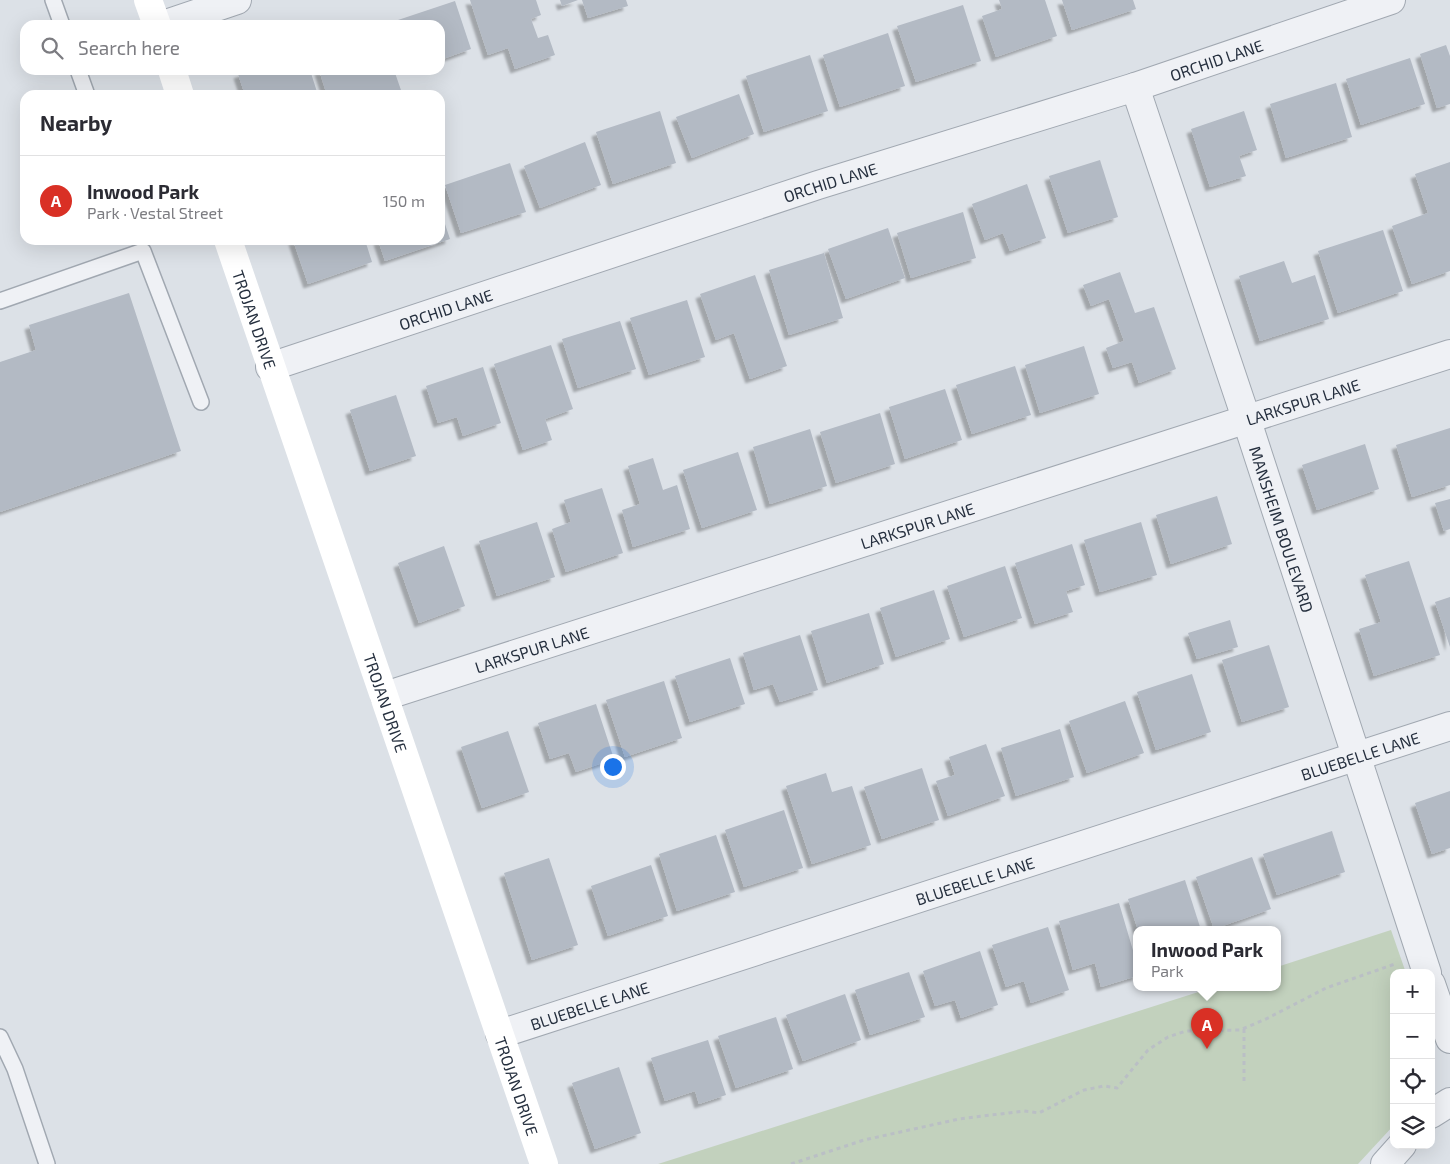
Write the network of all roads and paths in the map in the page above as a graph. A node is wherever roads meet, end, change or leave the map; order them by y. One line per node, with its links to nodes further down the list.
1 (53, 0): 5 (lane)
2 (148, 0): 6 (street)
3 (237, 0): 7 (street)
4 (1391, 0): 10 (street, ORCHID LANE)
5 (60, 20)
6 (155, 20)
7 (177, 20)
8 (80, 75): 11 (lane)
9 (174, 75): 12 (street)
10 (1134, 87): 17 (street, ORCHID LANE); 19 (street, MANSHEIM BOULEVARD)
11 (85, 90)
12 (178, 90)
13 (230, 245): 17 (street, TROJAN DRIVE)
14 (141, 246): 15 (lane); 18 (lane)
15 (0, 301)
16 (1450, 354): 19 (street, LARKSPUR LANE)
17 (270, 367): 20 (street, TROJAN DRIVE)
18 (201, 402)
19 (1247, 421): 20 (street, LARKSPUR LANE); 22 (street, MANSHEIM BOULEVARD)
20 (385, 696): 26 (street, TROJAN DRIVE)
21 (1450, 726): 22 (street, BLUEBELLE LANE)
22 (1357, 757): 23 (street, MANSHEIM BOULEVARD); 26 (street, BLUEBELLE LANE)
23 (1424, 964): 25 (path)
24 (1435, 996): 28 (street)
25 (1244, 1028): 29 (path); 35 (path)
26 (500, 1034): 34 (street, TROJAN DRIVE)
27 (0, 1037): 33 (lane)
28 (1450, 1039)
29 (1244, 1081)
30 (1450, 1102): 31 (street)
31 (1435, 1111)
32 (1398, 1149): 36 (street)
33 (48, 1164)
34 (544, 1164)
35 (791, 1164)
36 (1385, 1164)

